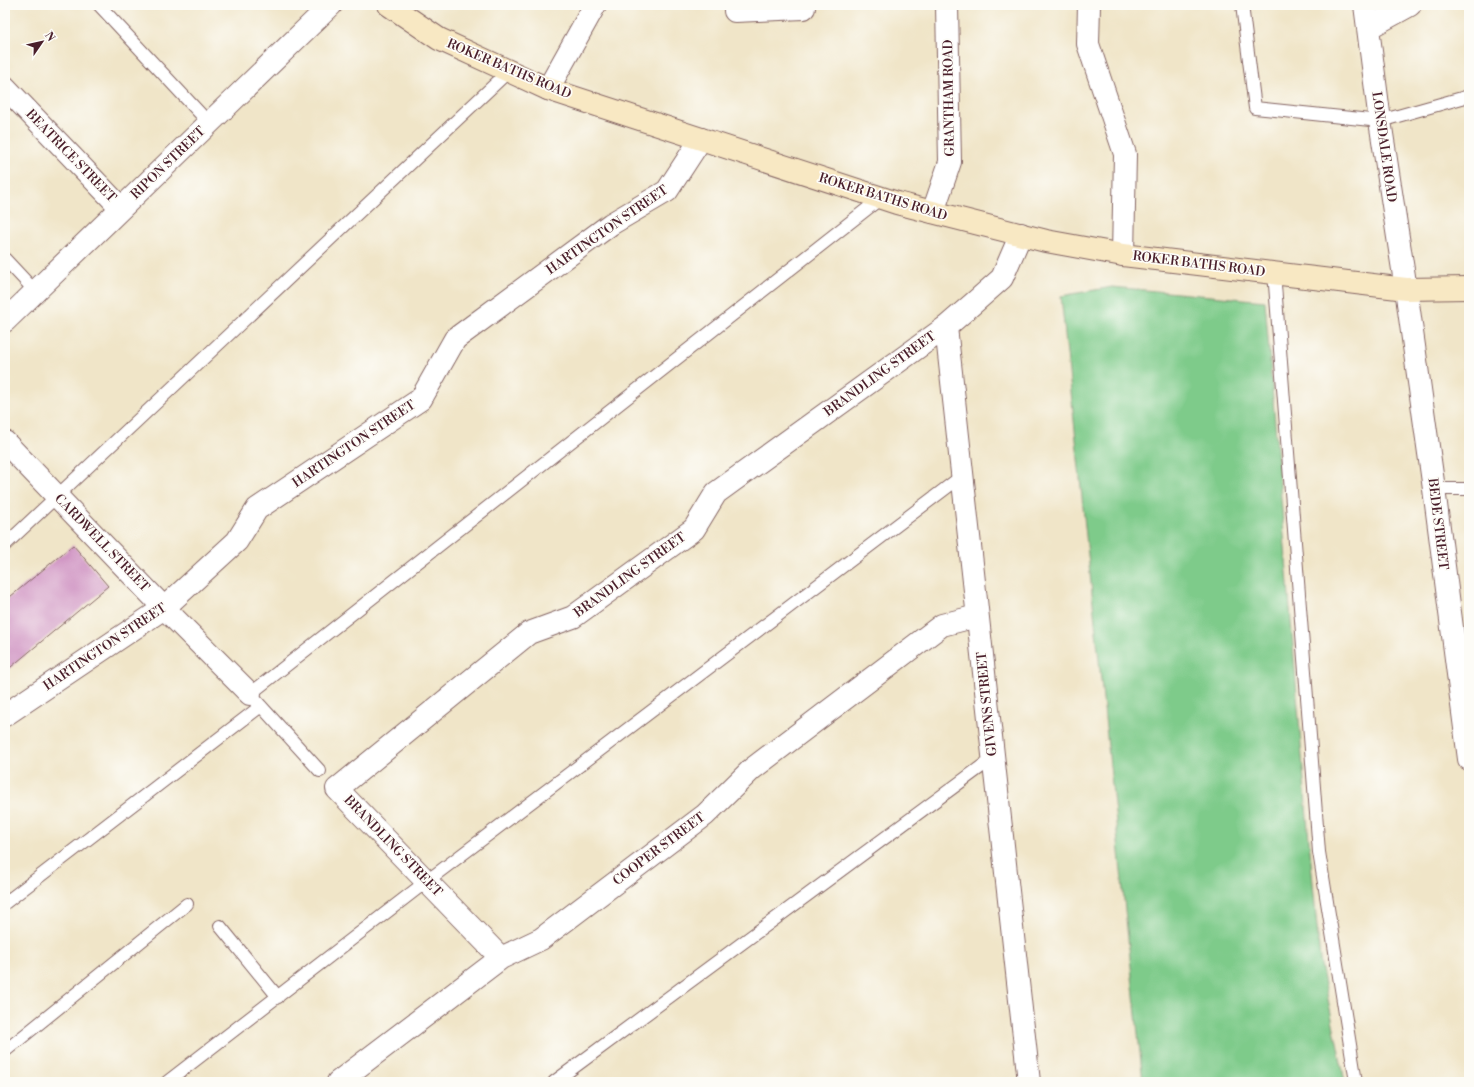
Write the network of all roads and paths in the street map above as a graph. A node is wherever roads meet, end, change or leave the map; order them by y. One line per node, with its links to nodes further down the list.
1 (99, 5): 18 (lane)
2 (331, 5): 18 (street, RIPON STREET)
3 (389, 5): 13 (street, ROKER BATHS ROAD)
4 (595, 5): 15 (street)
5 (735, 5): 6 (street)
6 (804, 5)
7 (947, 5): 22 (street, GRANTHAM ROAD)
8 (1089, 5): 24 (street)
9 (1242, 5): 17 (lane)
10 (1365, 5): 12 (street, LONSDALE ROAD)
11 (1410, 5): 12 (street)
12 (1368, 28): 17 (street, LONSDALE ROAD)
13 (509, 71): 15 (street, ROKER BATHS ROAD); 36 (lane)
14 (5, 87): 21 (street, BEATRICE STREET)
15 (548, 89): 19 (street, ROKER BATHS ROAD)
16 (1469, 96): 17 (lane)
17 (1380, 121): 28 (street, LONSDALE ROAD)
18 (209, 124): 21 (street, RIPON STREET)
19 (701, 139): 20 (street, ROKER BATHS ROAD); 38 (street, HARTINGTON STREET)
20 (881, 198): 22 (street, ROKER BATHS ROAD); 40 (lane)
21 (121, 208): 29 (street, RIPON STREET)
22 (933, 212): 23 (street, ROKER BATHS ROAD)
23 (1021, 234): 24 (street, ROKER BATHS ROAD); 31 (street, BRANDLING STREET)
24 (1123, 255): 26 (street, ROKER BATHS ROAD)
25 (5, 259): 29 (lane)
26 (1274, 272): 28 (street, ROKER BATHS ROAD); 56 (lane)
27 (1469, 288): 28 (street, ROKER BATHS ROAD)
28 (1406, 289): 34 (street, BEDE STREET)
29 (35, 291): 30 (street, RIPON STREET)
30 (5, 321)
31 (946, 327): 33 (street, GIVENS STREET); 45 (street, BRANDLING STREET)
32 (5, 442): 36 (street, CARDWELL STREET)
33 (962, 476): 39 (street, GIVENS STREET); 45 (lane)
34 (1434, 489): 35 (lane); 43 (street, BEDE STREET)
35 (1469, 489)
36 (57, 496): 37 (lane); 38 (street, CARDWELL STREET)
37 (5, 545)
38 (164, 608): 40 (street, CARDWELL STREET); 41 (street, HARTINGTON STREET)
39 (977, 616): 42 (street, GIVENS STREET); 49 (street, COOPER STREET)
40 (256, 700): 44 (lane); 46 (lane)
41 (5, 715)
42 (993, 758): 54 (lane); 55 (street, GIVENS STREET)
43 (1469, 759)
44 (320, 771)
45 (427, 882): 49 (street, BRANDLING STREET); 50 (lane)
46 (5, 904)
47 (187, 904): 51 (lane)
48 (220, 926): 50 (lane)
49 (501, 958): 53 (street, COOPER STREET)
50 (278, 996): 52 (lane)
51 (5, 1051)
52 (166, 1082)
53 (338, 1082)
54 (554, 1082)
55 (1029, 1082)
56 (1356, 1082)

